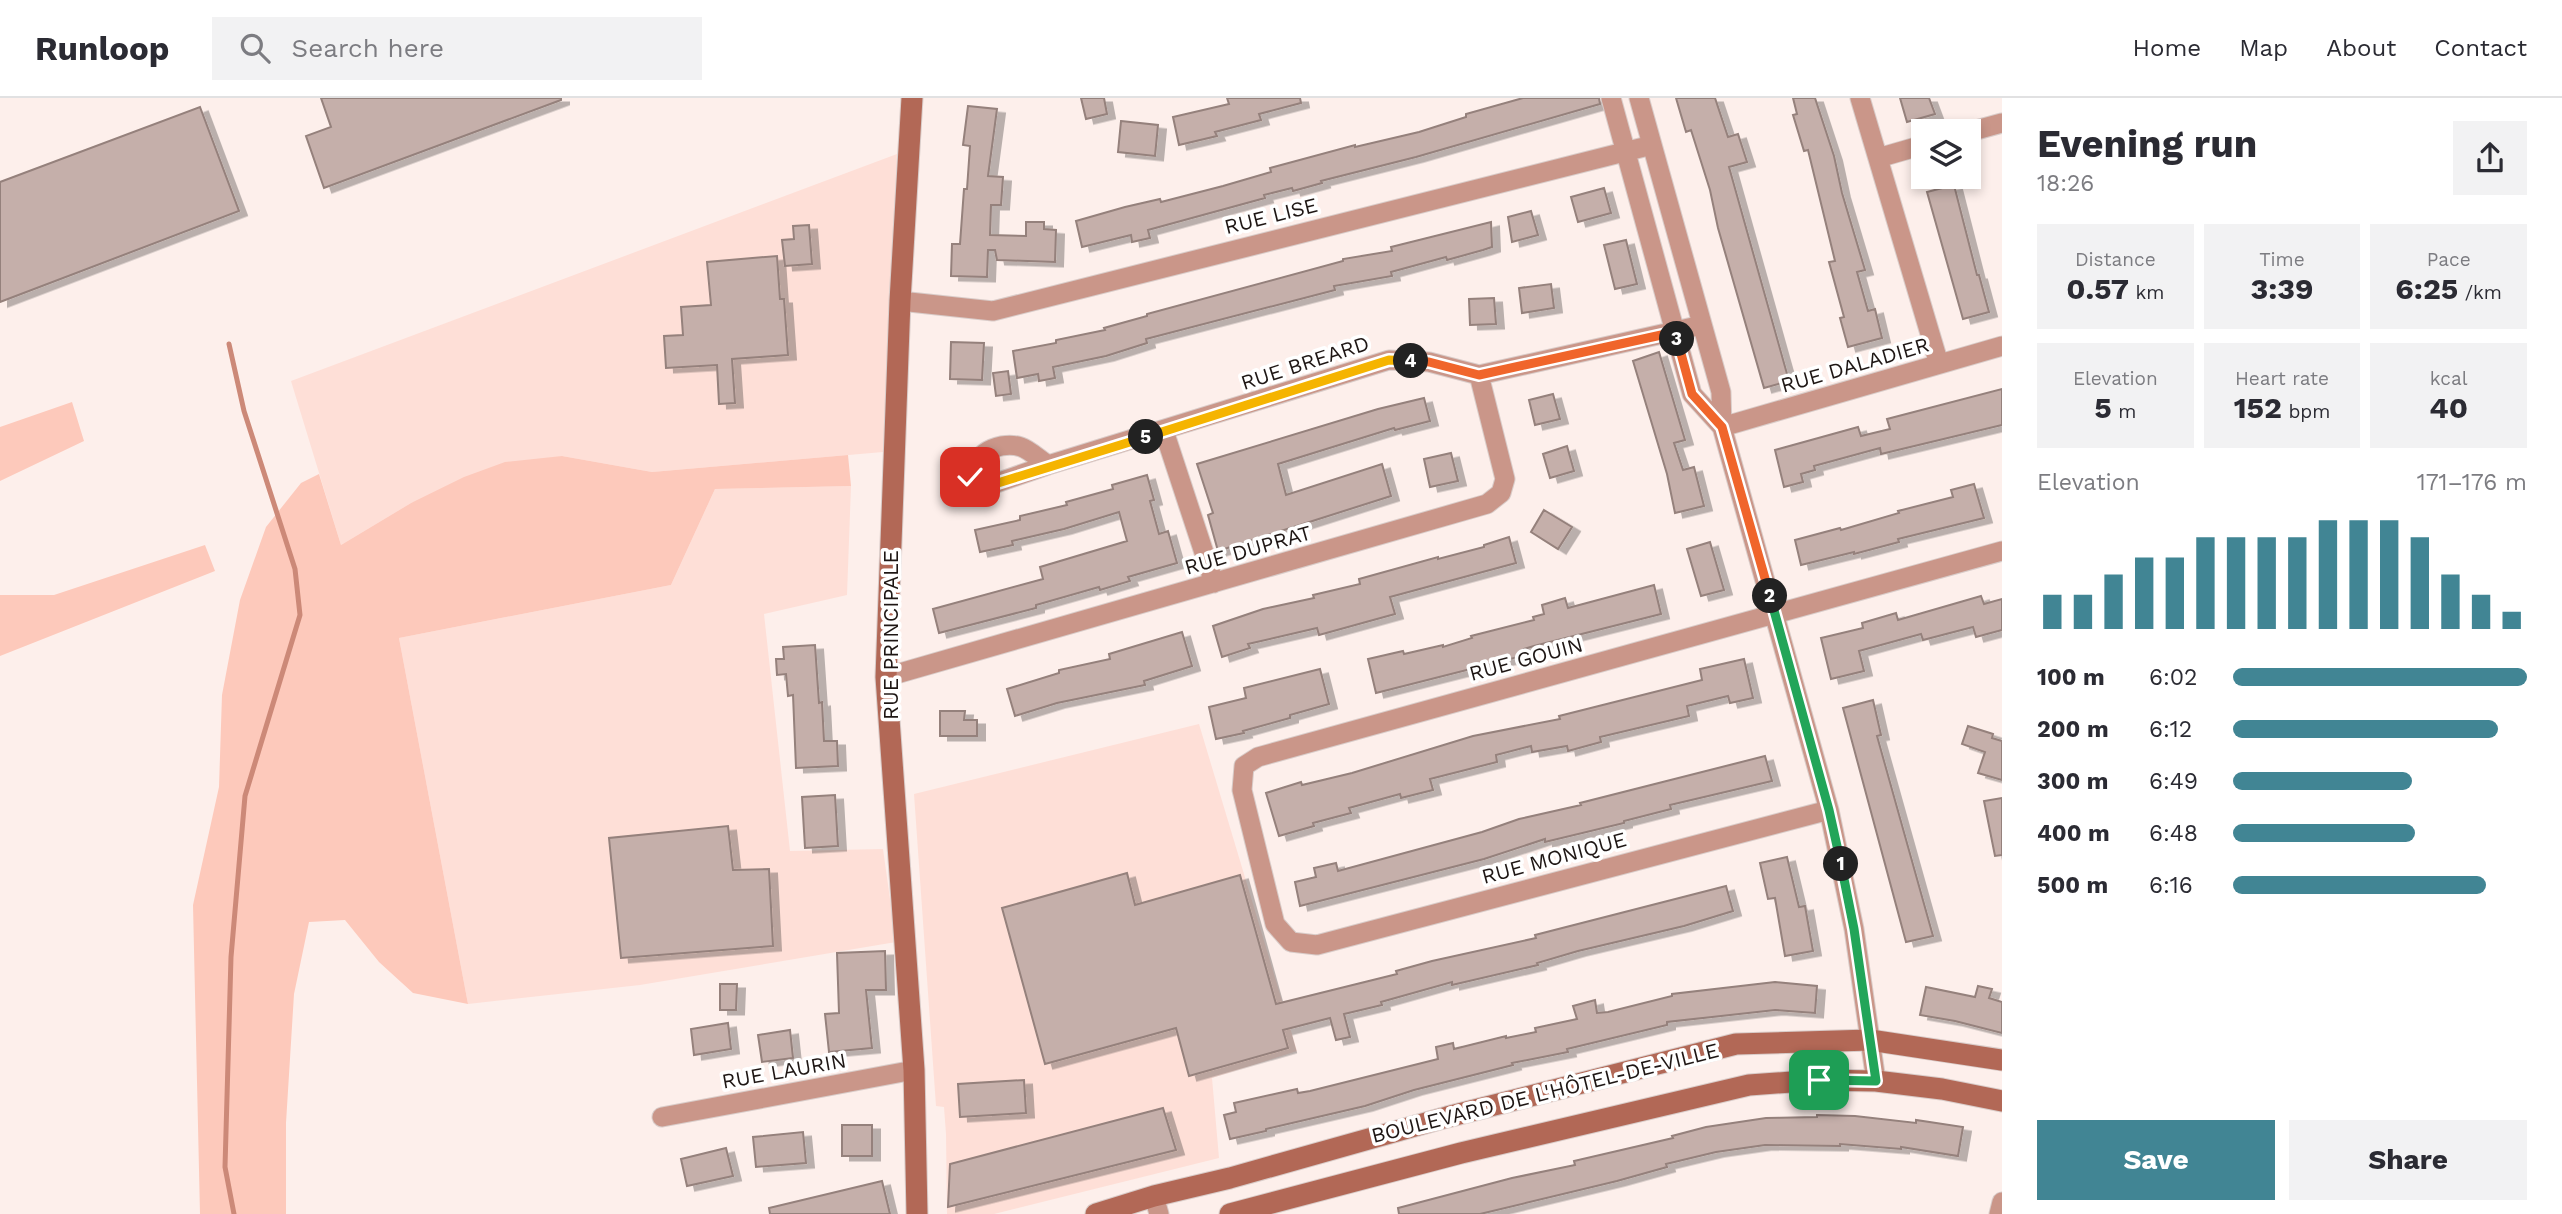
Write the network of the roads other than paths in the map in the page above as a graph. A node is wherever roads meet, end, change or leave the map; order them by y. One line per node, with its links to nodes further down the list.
1 (912, 98): 11 (street, RUE PRINCIPALE)
2 (1611, 98): 9 (street)
3 (1639, 98): 7 (street)
4 (1860, 98): 10 (street)
5 (2002, 122): 6 (street)
6 (1981, 128)
7 (1652, 145): 9 (street, RUE LISE); 12 (street)
8 (1911, 148): 10 (street)
9 (1626, 152): 11 (street, RUE LISE); 13 (street)
10 (1878, 158): 15 (street)
11 (900, 301): 23 (street, RUE PRINCIPALE)
12 (1702, 325): 13 (street, RUE BREARD); 17 (street)
13 (1675, 332): 16 (street, RUE BREARD); 17 (street)
14 (2002, 346): 15 (street, RUE DALADIER)
15 (1939, 364): 17 (street, RUE DALADIER)
16 (1479, 375): 18 (street, RUE BREARD); 21 (street, RUE DUPRAT)
17 (1722, 427): 22 (street)
18 (1164, 431): 19 (street, RUE BREARD); 21 (street)
19 (1048, 466)
20 (2002, 551): 22 (street, RUE GOUIN)
21 (1214, 583): 23 (street, RUE DUPRAT)
22 (1775, 613): 24 (street); 25 (street, RUE GOUIN)
23 (886, 677): 28 (street, RUE PRINCIPALE)
24 (1829, 810): 25 (street, RUE MONIQUE); 26 (street)
25 (1291, 942)
26 (1870, 1040): 27 (street, BOULEVARD DE L'HÔTEL-DE-VILLE); 29 (street); 33 (street, BOULEVARD DE L'HÔTEL-DE-VILLE)
27 (2002, 1060)
28 (914, 1070): 31 (street, RUE LAURIN); 34 (street, RUE PRINCIPALE)
29 (1876, 1081): 30 (street, BOULEVARD DE L'HÔTEL-DE-VILLE); 36 (street, BOULEVARD DE L'HÔTEL-DE-VILLE)
30 (2002, 1101)
31 (662, 1117)
32 (2002, 1202): 37 (street)
33 (1156, 1205): 35 (street, BOULEVARD DE L'HÔTEL-DE-VILLE)
34 (917, 1214)
35 (1096, 1214)
36 (1230, 1214)
37 (1999, 1214)

